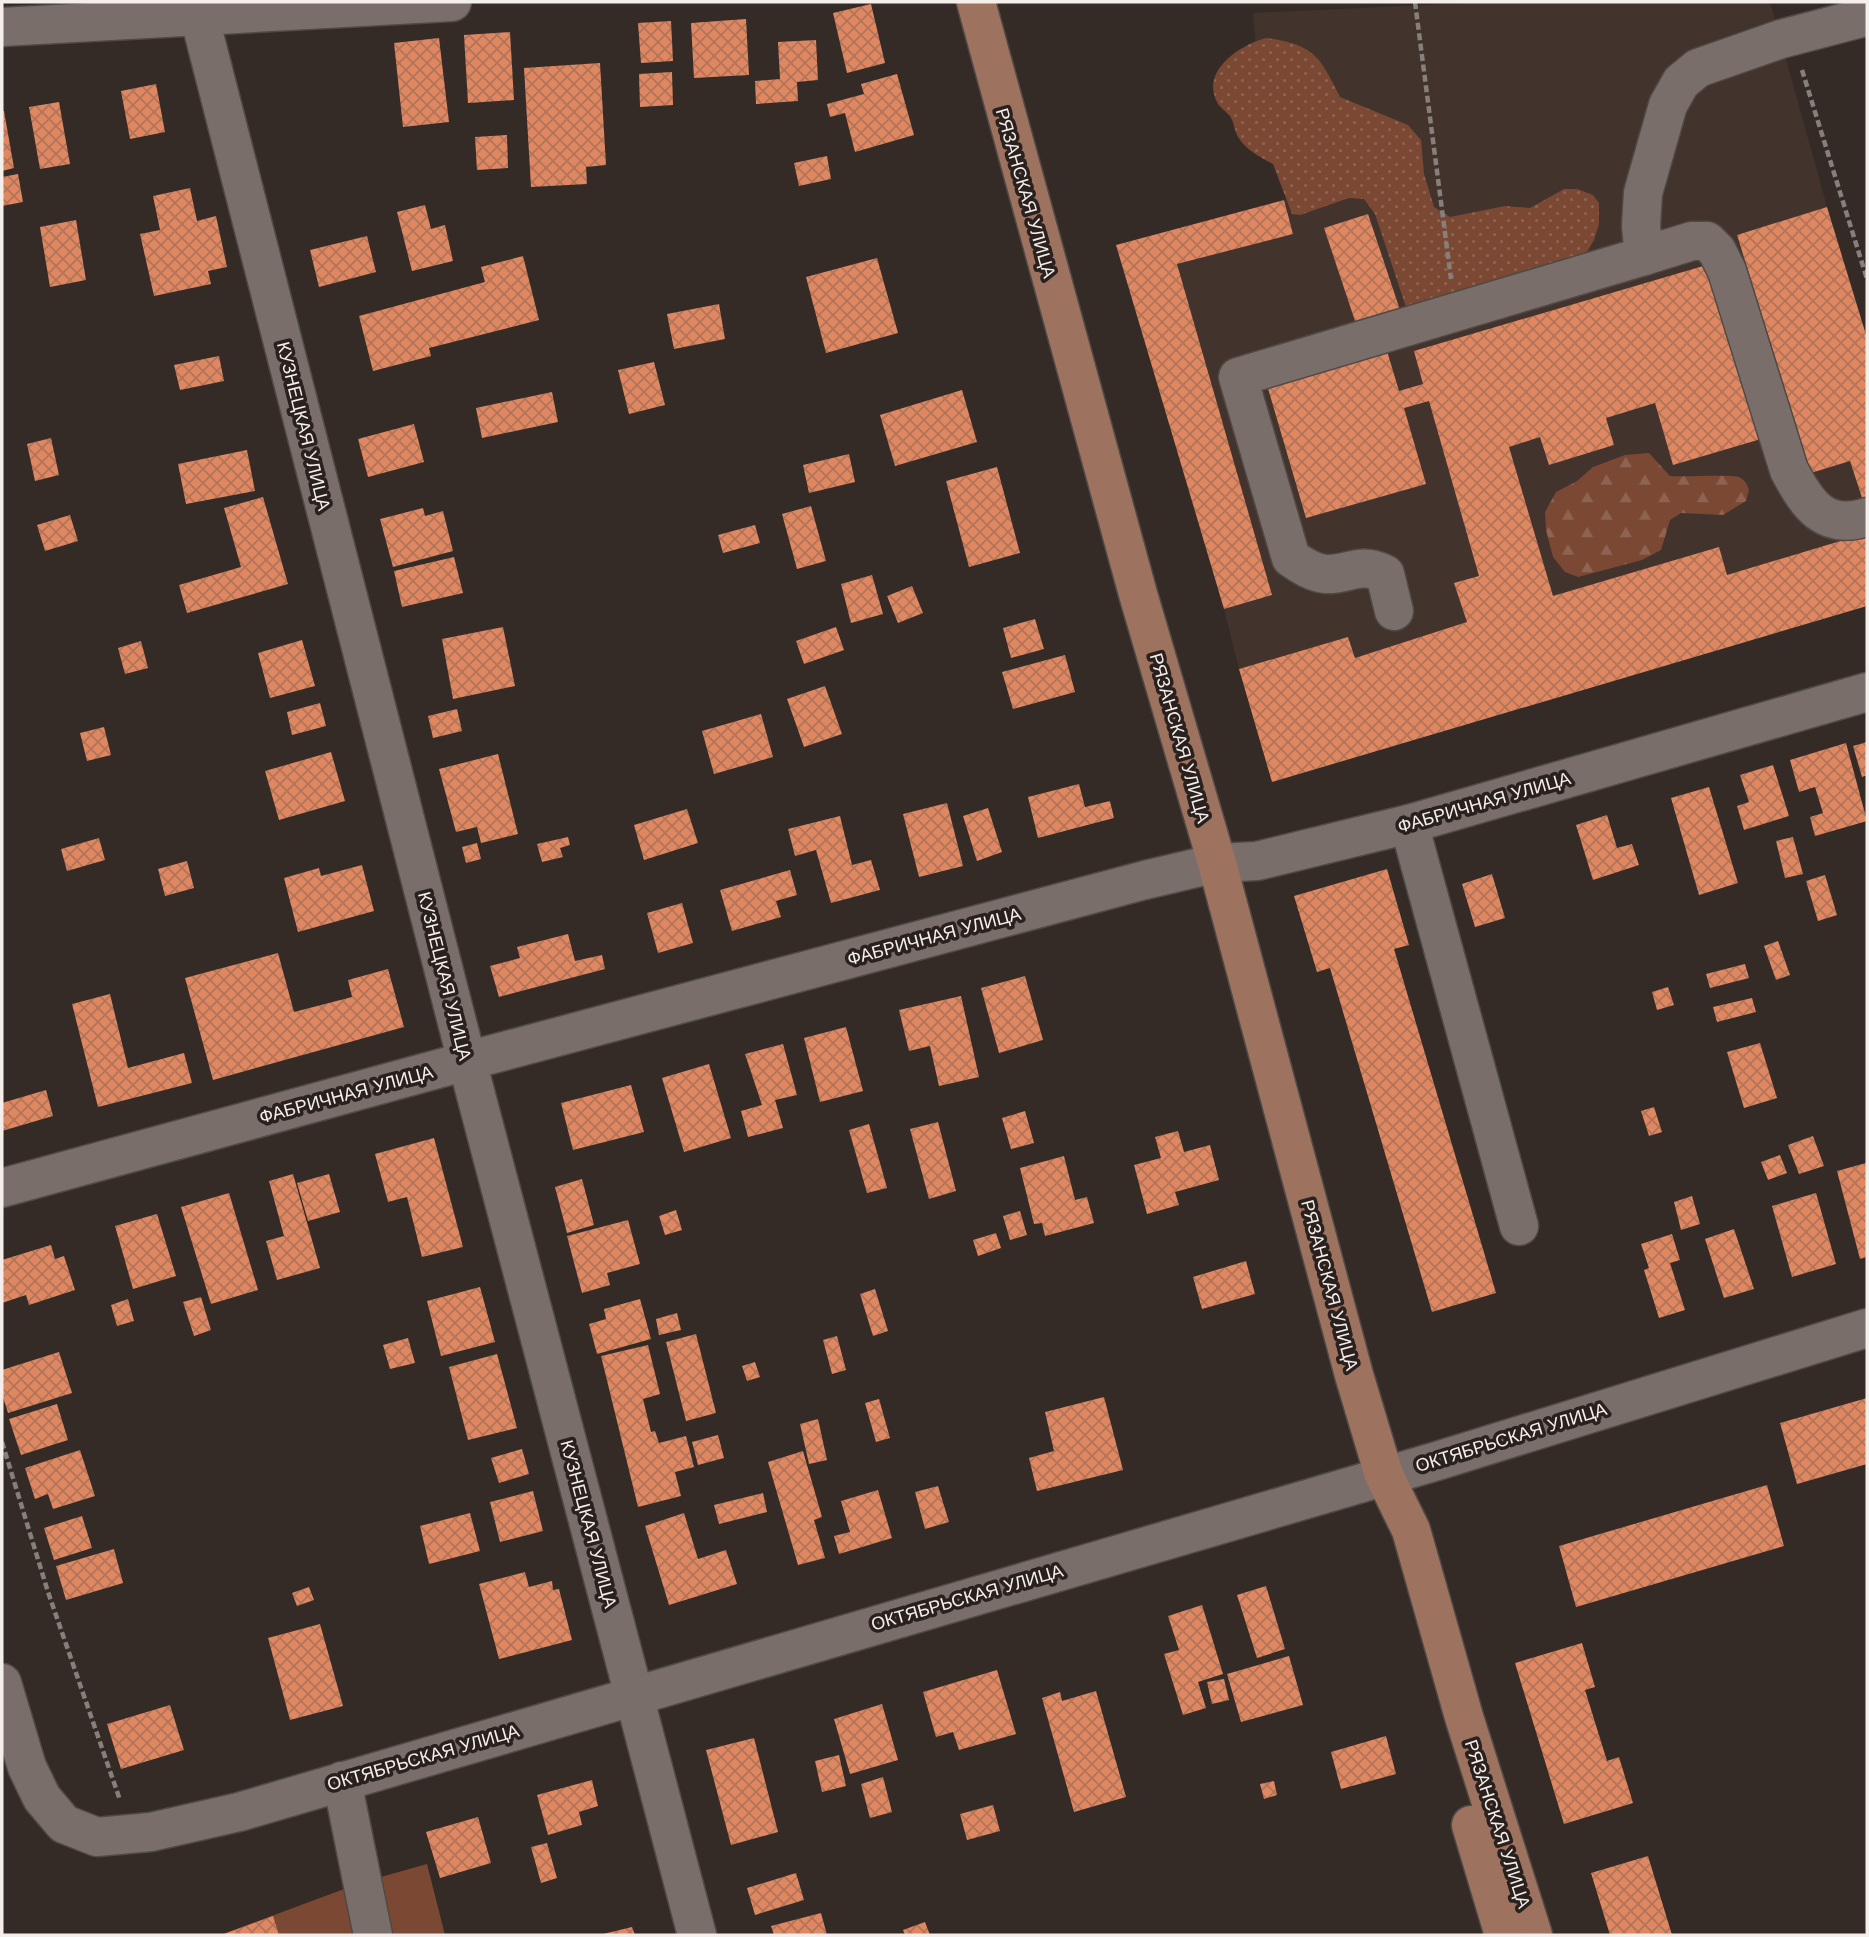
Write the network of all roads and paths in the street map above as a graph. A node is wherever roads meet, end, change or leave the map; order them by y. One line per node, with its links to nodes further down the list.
1 (452, 2): 4 (street)
2 (976, 2): 15 (main road, РЯЗАНСКАЯ УЛИЦА)
3 (1415, 2): 10 (path)
4 (199, 15): 6 (street); 16 (street, КУЗНЕЦКАЯ УЛИЦА)
5 (1862, 20): 7 (street)
6 (2, 27)
7 (1792, 37): 8 (street); 9 (path)
8 (1644, 256): 10 (street); 11 (street)
9 (1867, 279)
10 (1456, 314): 12 (street)
11 (1867, 517)
12 (1394, 611)
13 (1867, 692): 14 (street, ФАБРИЧНАЯ УЛИЦА)
14 (1409, 824): 15 (street, ФАБРИЧНАЯ УЛИЦА); 18 (street)
15 (1217, 863): 16 (street, ФАБРИЧНАЯ УЛИЦА); 21 (main road, РЯЗАНСКАЯ УЛИЦА)
16 (467, 1061): 17 (street, ФАБРИЧНАЯ УЛИЦА); 23 (street, КУЗНЕЦКАЯ УЛИЦА)
17 (2, 1188)
18 (1519, 1226)
19 (1867, 1328): 21 (street, ОКТЯБРЬСКАЯ УЛИЦА)
20 (2, 1441): 25 (path)
21 (1384, 1475): 23 (street, ОКТЯБРЬСКАЯ УЛИЦА); 28 (main road, РЯЗАНСКАЯ УЛИЦА); 29 (main road, РЯЗАНСКАЯ УЛИЦА)
22 (2, 1683): 25 (street, ОКТЯБРЬСКАЯ УЛИЦА)
23 (635, 1695): 24 (street, ОКТЯБРЬСКАЯ УЛИЦА); 27 (street, КУЗНЕЦКАЯ УЛИЦА)
24 (342, 1781): 25 (street, ОКТЯБРЬСКАЯ УЛИЦА); 26 (street)
25 (132, 1834)
26 (373, 1935)
27 (697, 1935)
28 (1504, 1935)
29 (1533, 1935)

